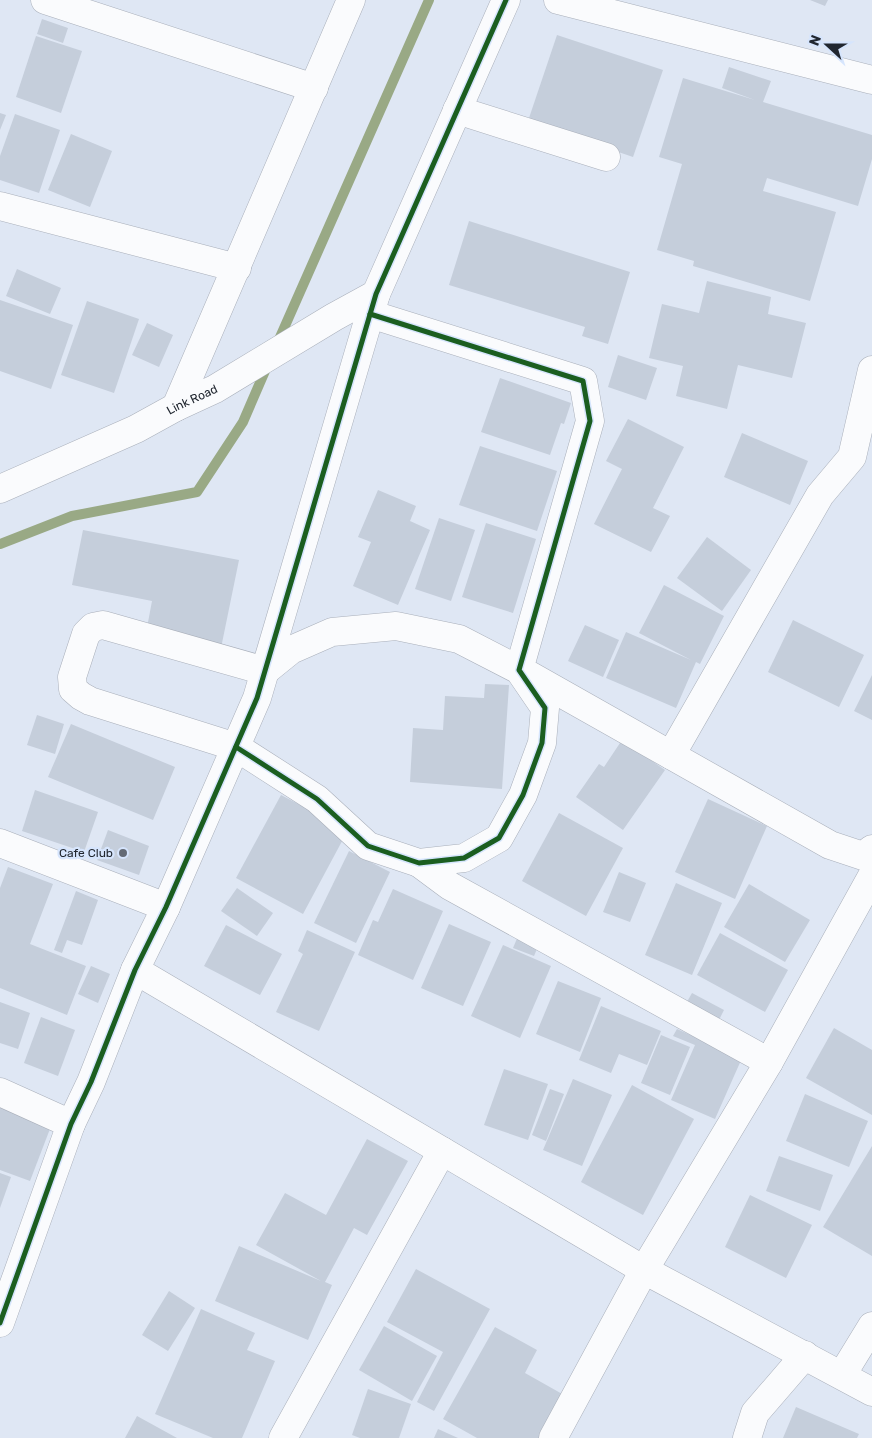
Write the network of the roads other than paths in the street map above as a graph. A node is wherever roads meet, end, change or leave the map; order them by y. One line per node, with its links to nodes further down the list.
1 (45, 0): 6 (street)
2 (352, 0): 6 (street)
3 (506, 0): 7 (street)
4 (558, 0): 5 (street)
5 (872, 80)
6 (314, 88): 10 (street)
7 (457, 110): 8 (street); 11 (street)
8 (606, 156)
9 (0, 206): 10 (street)
10 (236, 268): 13 (street)
11 (373, 304): 13 (street, Link Road); 15 (street); 16 (street)
12 (872, 370): 18 (street)
13 (176, 407): 14 (street, Link Road)
14 (0, 489)
15 (519, 670): 16 (street); 18 (street); 21 (street)
16 (265, 671): 17 (street); 17 (street)
17 (236, 747): 21 (street); 22 (street)
18 (671, 755): 20 (street)
19 (0, 843): 22 (street)
20 (870, 862): 24 (street)
21 (419, 863): 24 (street)
22 (166, 907): 23 (street)
23 (135, 970): 26 (street); 27 (street)
24 (769, 1062): 28 (street)
25 (0, 1092): 26 (street)
26 (71, 1124): 29 (street)
27 (442, 1151): 28 (street); 34 (street)
28 (644, 1270): 31 (street); 35 (street)
29 (0, 1323)
30 (872, 1326): 32 (street)
31 (805, 1355): 32 (street); 36 (street)
32 (842, 1375): 33 (street)
33 (872, 1392)
34 (284, 1438)
35 (553, 1438)
36 (747, 1438)

